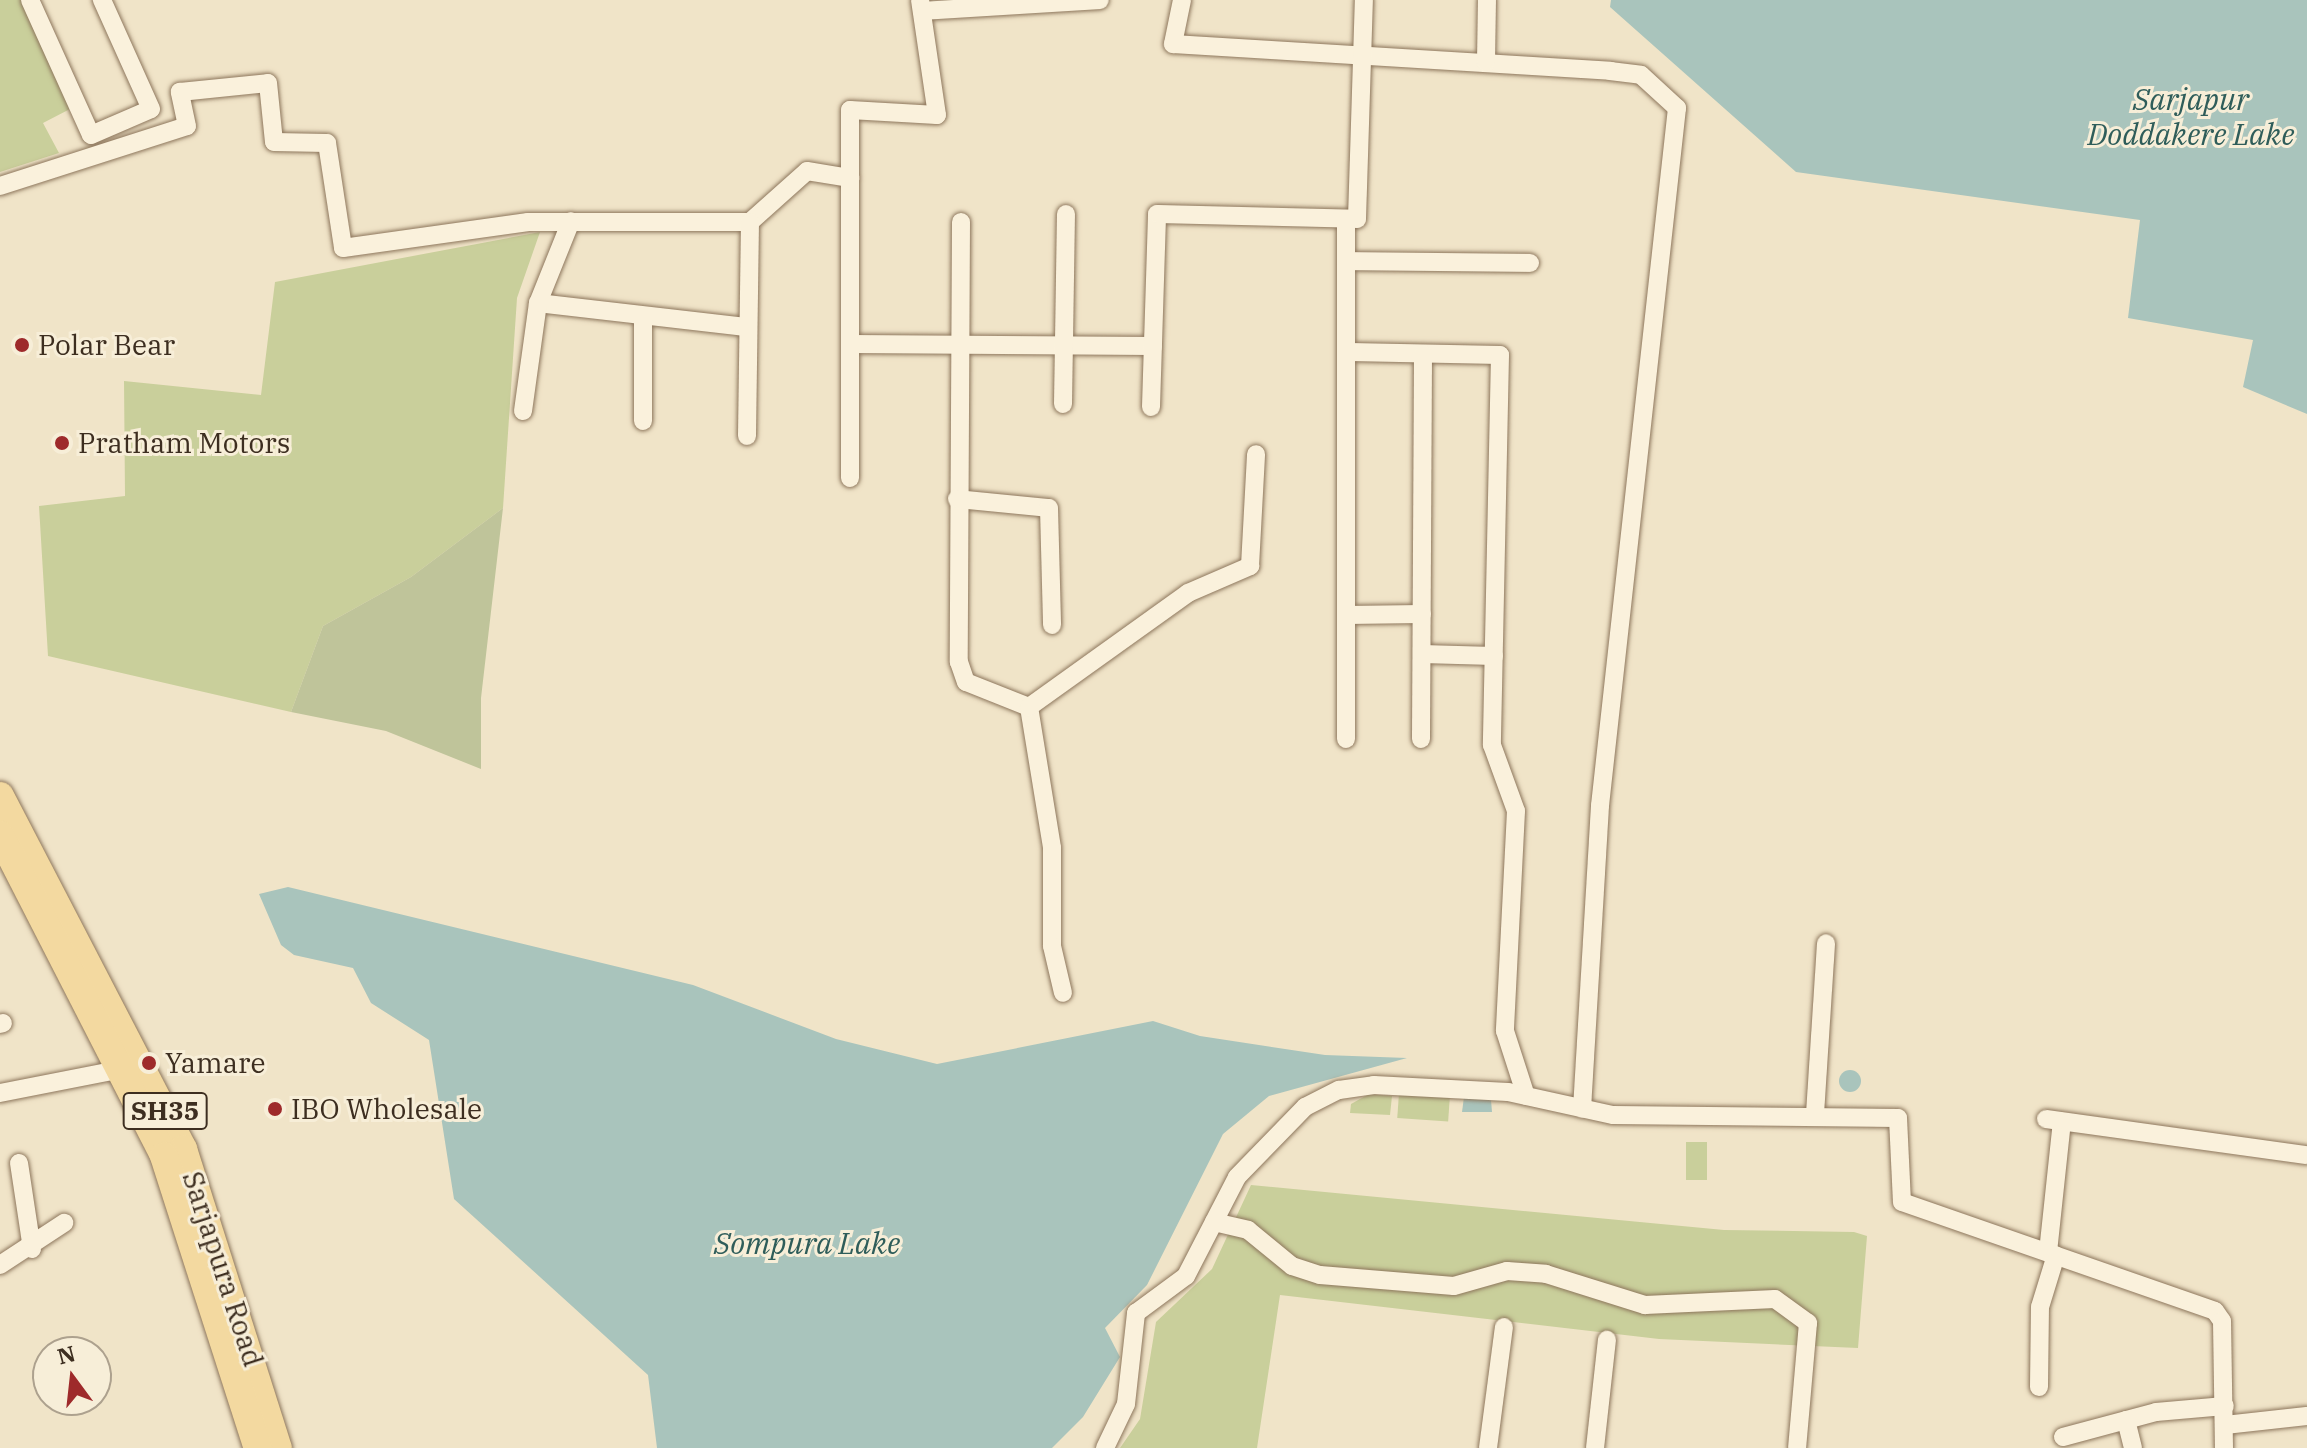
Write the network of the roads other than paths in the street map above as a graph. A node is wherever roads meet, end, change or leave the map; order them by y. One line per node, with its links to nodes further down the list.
1 (30, 0): 11 (street)
2 (102, 0): 11 (street)
3 (1100, 0): 7 (street)
4 (1182, 0): 9 (street)
5 (1364, 0): 9 (street)
6 (1487, 0): 10 (street)
7 (1035, 2): 8 (street)
8 (921, 6): 13 (street)
9 (1362, 55): 10 (street); 16 (street)
10 (1486, 62): 54 (street)
11 (123, 123): 12 (street)
12 (132, 144): 14 (street); 17 (street)
13 (850, 178): 18 (street); 25 (street)
14 (0, 186)
15 (1066, 214): 27 (street)
16 (1346, 219): 20 (street); 28 (street)
17 (571, 221): 18 (street); 22 (street)
18 (750, 222): 24 (street)
19 (961, 222): 26 (street)
20 (1346, 261): 21 (street); 29 (street)
21 (1530, 263)
22 (538, 303): 23 (street); 33 (street)
23 (643, 316): 24 (street); 34 (street)
24 (746, 327): 35 (street)
25 (850, 344): 26 (street); 37 (street)
26 (959, 345): 27 (street); 38 (street)
27 (1064, 345): 28 (street); 31 (street)
28 (1153, 346): 32 (street)
29 (1346, 352): 30 (street); 40 (street)
30 (1423, 354): 39 (street); 43 (street)
31 (1063, 404)
32 (1151, 407)
33 (523, 411)
34 (643, 421)
35 (747, 436)
36 (1256, 454): 44 (street)
37 (850, 478)
38 (957, 499): 41 (street); 44 (street)
39 (1422, 614): 40 (street); 42 (street)
40 (1346, 615): 45 (street)
41 (1052, 625)
42 (1422, 654): 43 (street); 46 (street)
43 (1494, 656): 53 (street)
44 (1029, 707): 50 (street)
45 (1346, 739)
46 (1421, 739)
47 (0, 796): 51 (main road, Sarjapura Road / SH35)
48 (0, 835): 51 (main road, Sarjapura Road)
49 (1826, 943): 55 (street)
50 (1063, 993)
51 (133, 1067): 52 (street); 71 (main road, Sarjapura Road); 72 (main road, Sarjapura Road / SH35)
52 (0, 1093)
53 (1526, 1096): 54 (street); 58 (street)
54 (1582, 1108): 55 (street)
55 (1815, 1114): 61 (street)
56 (2307, 1155): 61 (street)
57 (19, 1163): 60 (street)
58 (1214, 1222): 73 (street); 76 (street)
59 (64, 1223): 60 (street)
60 (32, 1249): 62 (street)
61 (2052, 1254): 65 (street); 66 (street)
62 (0, 1265)
63 (1504, 1327): 74 (street)
64 (1607, 1340): 75 (street)
65 (2039, 1387)
66 (2225, 1406): 68 (street); 69 (street)
67 (2307, 1416): 69 (street)
68 (2126, 1420): 70 (street); 77 (street)
69 (2225, 1425): 78 (street)
70 (2063, 1437)
71 (258, 1448)
72 (278, 1448)
73 (1105, 1448)
74 (1488, 1448)
75 (1595, 1448)
76 (1797, 1448)
77 (2133, 1448)
78 (2224, 1448)

